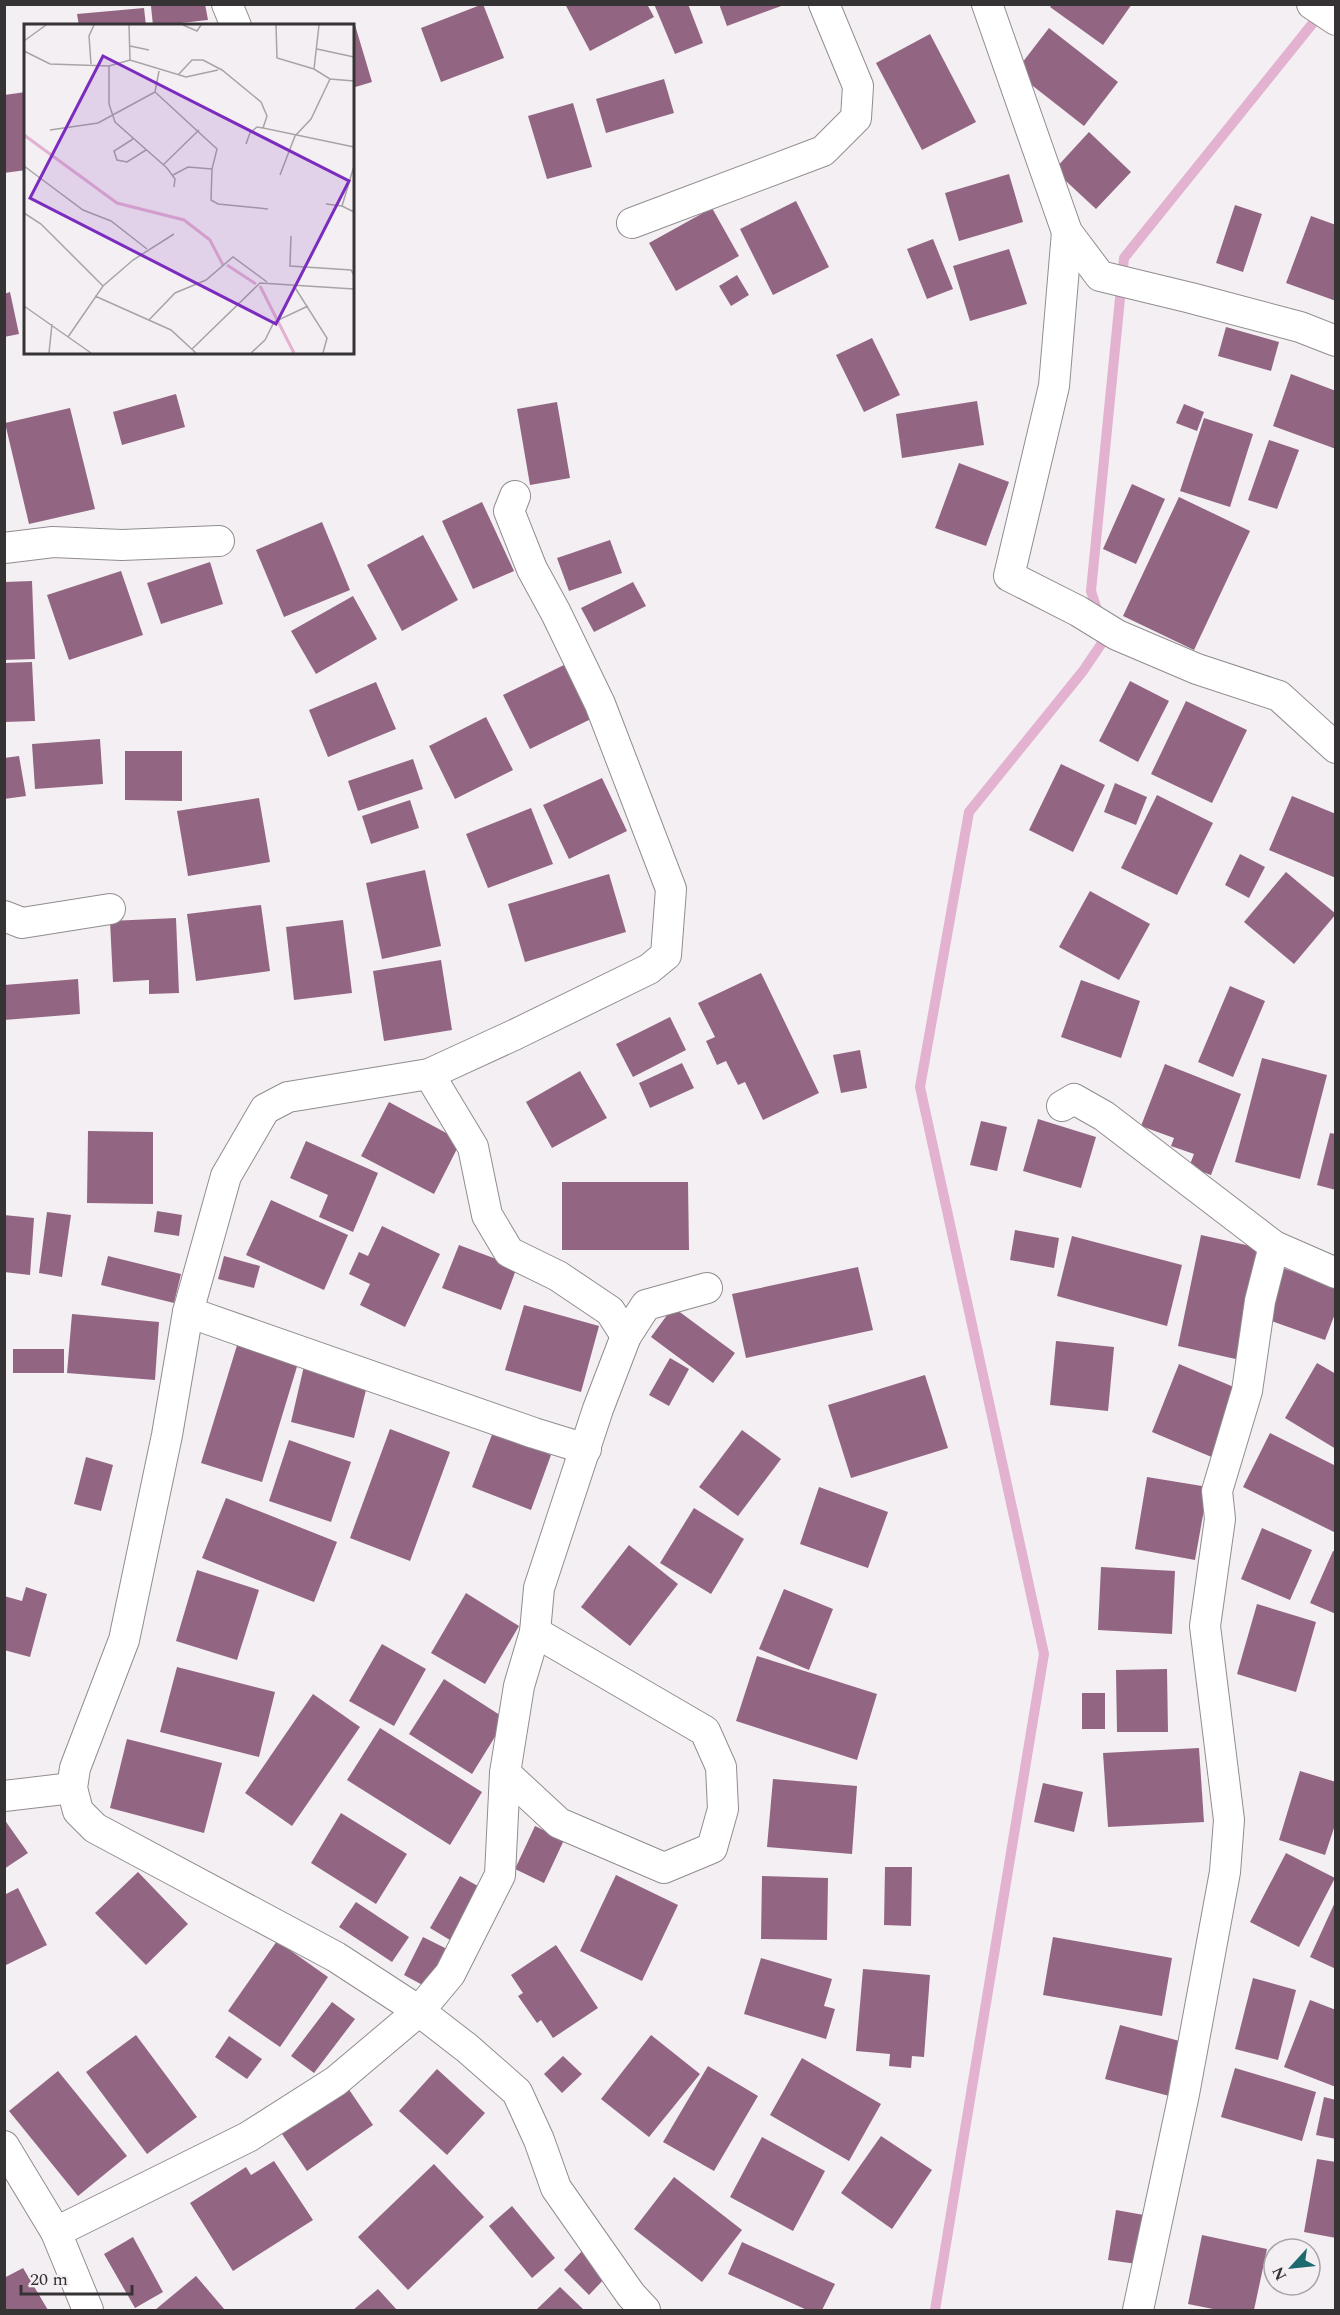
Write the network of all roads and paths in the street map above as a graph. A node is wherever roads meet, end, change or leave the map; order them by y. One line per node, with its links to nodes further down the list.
1 (227, 4): 6 (street)
2 (824, 4): 7 (street)
3 (1312, 4): 5 (street)
4 (993, 8): 8 (street)
5 (1335, 20)
6 (235, 24)
7 (632, 223)
8 (1067, 232): 9 (street); 13 (street)
9 (1335, 341)
10 (515, 496): 16 (street)
11 (219, 541): 12 (street)
12 (4, 548)
13 (1335, 748)
14 (110, 909): 15 (street)
15 (4, 916)
16 (429, 1074): 21 (street); 22 (street)
17 (1062, 1106): 18 (street)
18 (1274, 1246): 19 (street); 33 (street)
19 (1335, 1273)
20 (707, 1288): 22 (street)
21 (188, 1312): 23 (street); 26 (street)
22 (626, 1336): 23 (street)
23 (586, 1449): 24 (street)
24 (535, 1632): 25 (street); 25 (street)
25 (505, 1773): 28 (street)
26 (72, 1788): 27 (street); 28 (street)
27 (4, 1796)
28 (419, 2011): 30 (street); 32 (street)
29 (4, 2146): 30 (street)
30 (56, 2232): 31 (street)
31 (88, 2310)
32 (645, 2310)
33 (1138, 2310)

